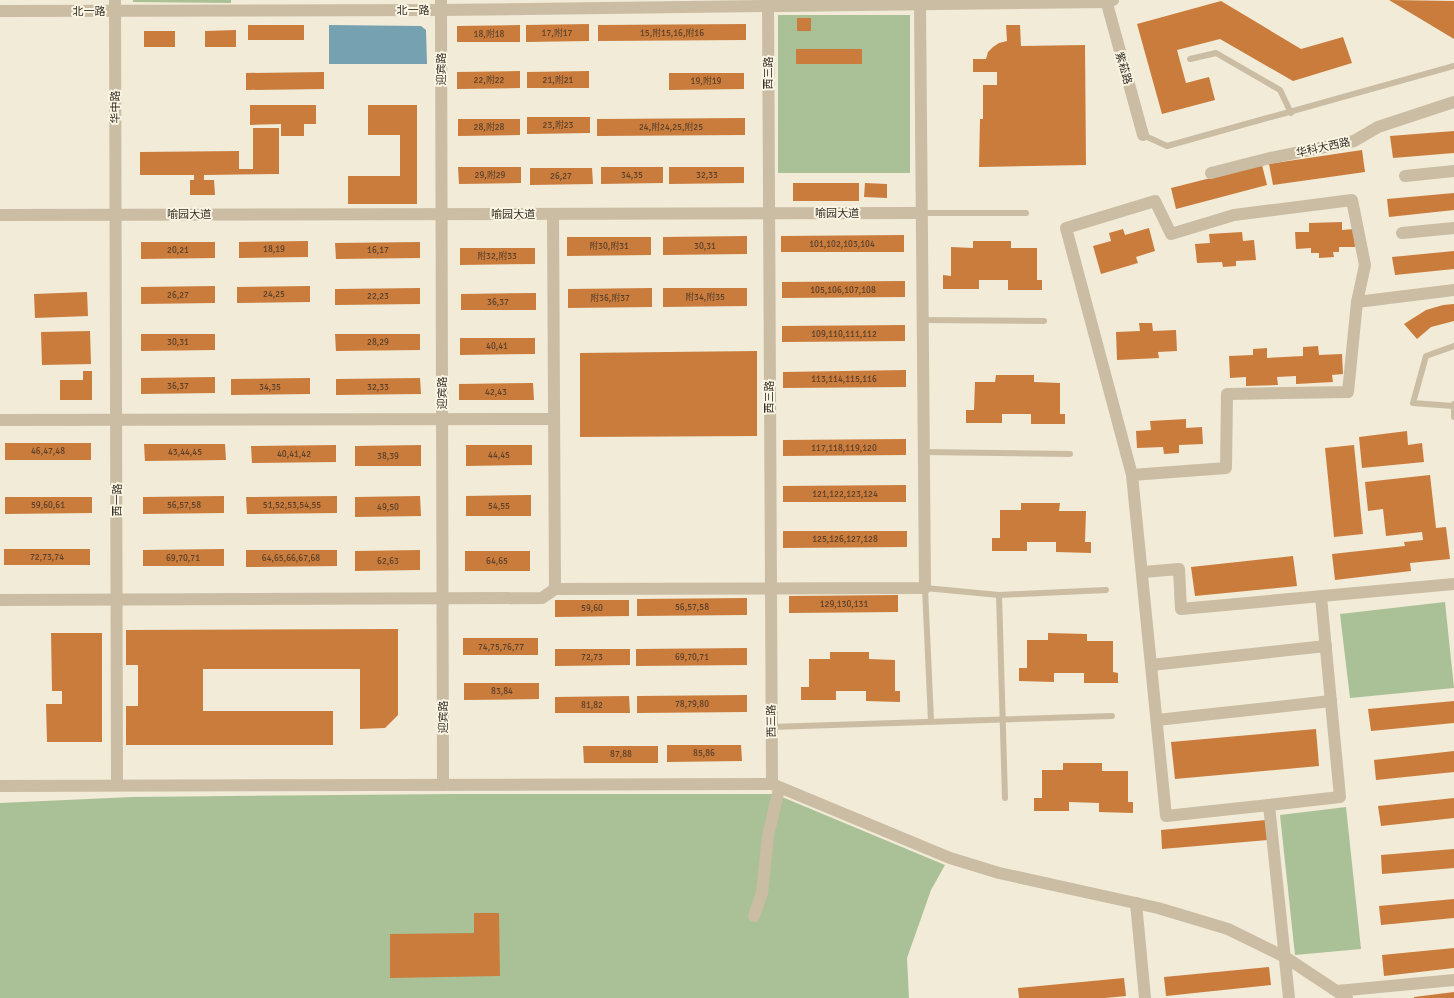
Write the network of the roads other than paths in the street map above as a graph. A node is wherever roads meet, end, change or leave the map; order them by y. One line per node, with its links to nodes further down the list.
1 (1108, 1): 3 (street, 北一路); 11 (street, 紫菘路)
2 (768, 3): 3 (street, 北一路); 5 (street, 北一路); 20 (street, 西三路)
3 (920, 4): 15 (street)
4 (115, 5): 5 (street, 北一路); 6 (street, 北一路); 17 (street, 华中路)
5 (441, 5): 18 (street, 迎宾路)
6 (0, 11)
7 (1190, 59): 10 (lane)
8 (1454, 66): 10 (lane)
9 (1454, 102): 13 (street, 华科大西路)
10 (1290, 113): 11 (lane)
11 (1143, 135)
12 (1454, 171): 14 (street)
13 (1211, 173)
14 (1405, 176)
15 (921, 213): 16 (lane, 喻园大道); 20 (street, 喻园大道); 26 (street)
16 (1026, 213)
17 (116, 214): 18 (street, 喻园大道); 21 (street, 喻园大道); 33 (street, 西一路)
18 (442, 214): 19 (street, 喻园大道); 34 (street, 迎宾路)
19 (554, 214): 20 (street, 喻园大道); 31 (street)
20 (768, 214): 40 (street, 西三路)
21 (0, 215)
22 (1454, 228): 23 (street)
23 (1402, 233)
24 (1454, 290): 25 (street)
25 (1357, 302): 37 (street); 37 (street)
26 (922, 320): 27 (lane); 35 (street)
27 (1044, 321)
28 (1454, 346): 29 (lane)
29 (1453, 405): 30 (lane)
30 (1454, 417)
31 (554, 419): 34 (street); 42 (street)
32 (0, 420): 33 (street)
33 (116, 420): 34 (street); 46 (street, 西一路)
34 (442, 420): 47 (street, 迎宾路)
35 (923, 452): 36 (lane); 41 (street)
36 (1070, 454)
37 (1132, 475): 38 (street)
38 (1143, 572): 45 (street); 50 (street)
39 (1454, 584): 45 (street)
40 (769, 588): 41 (street); 42 (street); 56 (street, 西三路)
41 (924, 588): 44 (lane); 55 (lane)
42 (555, 589): 47 (street)
43 (1106, 590): 44 (lane)
44 (999, 595): 53 (lane)
45 (1321, 597): 49 (street)
46 (117, 599): 47 (street); 48 (street); 59 (street, 西一路)
47 (443, 599): 57 (street, 迎宾路)
48 (0, 600)
49 (1326, 646): 50 (street); 51 (street)
50 (1151, 665): 54 (street)
51 (1331, 701): 54 (street); 62 (street)
52 (1112, 716): 53 (lane)
53 (1002, 720): 55 (lane); 61 (lane)
54 (1157, 720): 62 (street)
55 (931, 722): 56 (lane)
56 (771, 727): 60 (street, 西三路)
57 (443, 785): 59 (street); 60 (street)
58 (0, 786): 59 (street)
59 (118, 786)
60 (776, 786): 63 (street); 64 (street, 西三路)
61 (1005, 798)
62 (1269, 804): 65 (street)
63 (1136, 903): 65 (street); 68 (street)
64 (754, 916)
65 (1285, 957): 67 (street); 69 (street)
66 (1454, 980): 67 (street)
67 (1337, 991): 70 (street)
68 (1145, 998)
69 (1289, 998)
70 (1347, 998)

